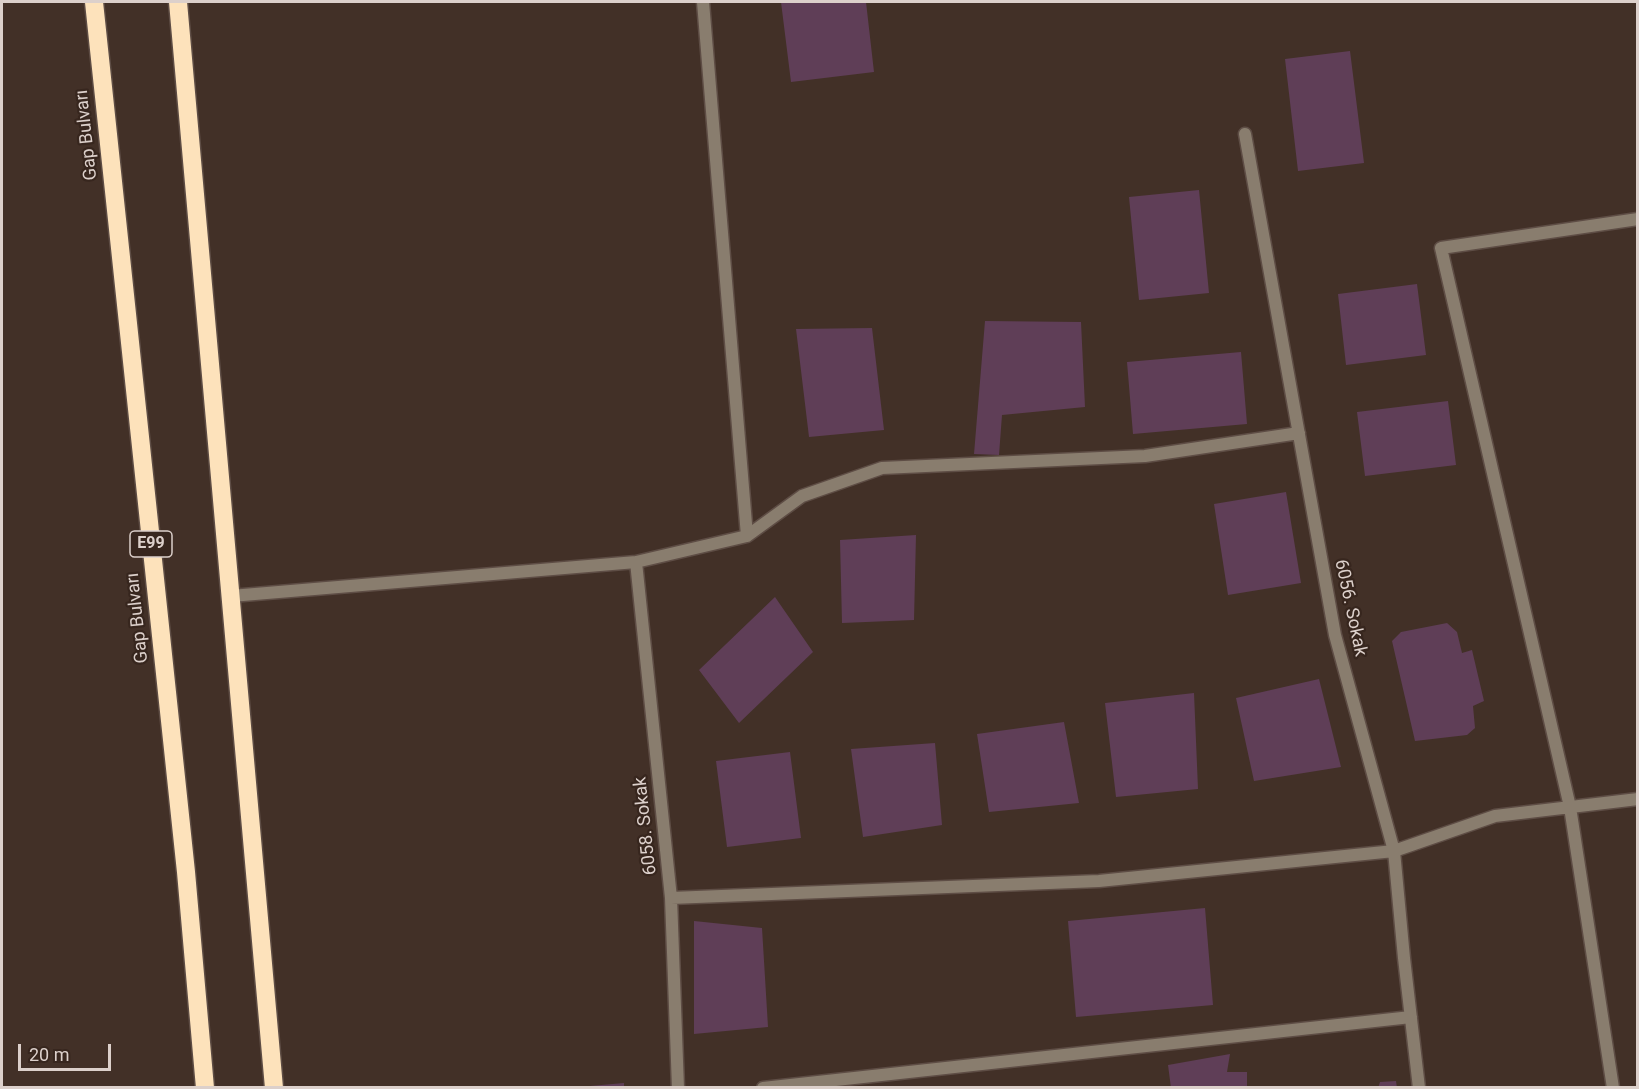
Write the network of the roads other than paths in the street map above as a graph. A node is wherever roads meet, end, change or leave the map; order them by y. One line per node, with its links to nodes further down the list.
1 (94, 2): 15 (highway, Gap Bulvarı / E99)
2 (178, 2): 9 (highway)
3 (703, 2): 7 (street)
4 (1245, 134): 6 (street, 6056. Sokak)
5 (1638, 219): 11 (street)
6 (1299, 433): 7 (street); 12 (street, 6056. Sokak)
7 (747, 536): 8 (street)
8 (636, 562): 9 (street); 13 (street, 6058. Sokak)
9 (231, 596): 16 (highway)
10 (1638, 799): 11 (street)
11 (1570, 807): 12 (street); 20 (street)
12 (1394, 851): 13 (street); 14 (street, 6056. Sokak)
13 (671, 898): 17 (street, 6058. Sokak)
14 (1411, 1017): 18 (street); 19 (street, 6056. Sokak)
15 (205, 1088)
16 (274, 1088)
17 (678, 1088)
18 (763, 1088)
19 (1419, 1088)
20 (1613, 1088)

